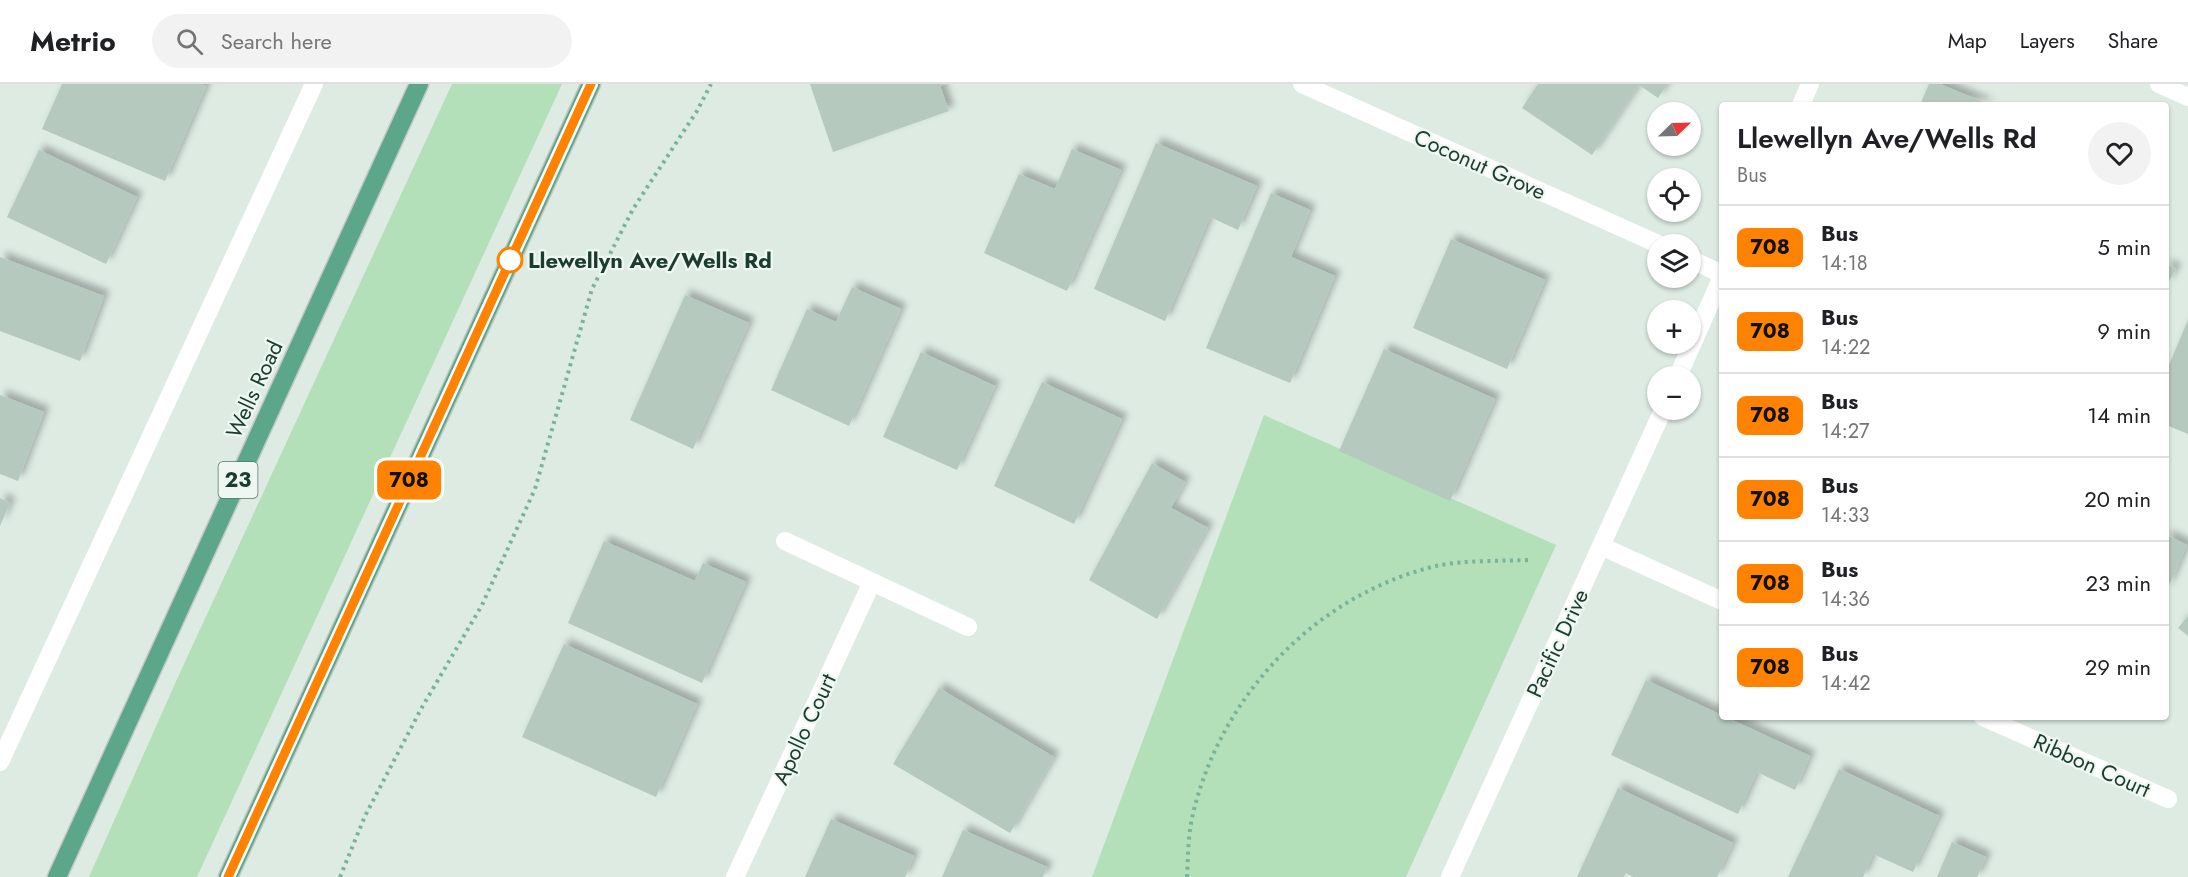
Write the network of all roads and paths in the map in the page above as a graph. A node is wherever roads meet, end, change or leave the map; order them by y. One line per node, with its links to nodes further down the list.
1 (314, 84): 23 (street)
2 (419, 84): 25 (main road, Wells Road / 23)
3 (591, 84): 26 (main road)
4 (711, 84): 27 (path)
5 (1302, 84): 10 (street, Coconut Grove)
6 (1810, 84): 9 (street)
7 (2159, 84): 8 (street)
8 (2188, 98)
9 (1801, 102)
10 (1647, 239)
11 (1701, 265): 12 (street)
12 (1719, 274)
13 (1719, 283): 14 (street)
14 (1682, 366)
15 (1658, 420): 17 (street, Pacific Drive)
16 (785, 541): 19 (street)
17 (1601, 546): 20 (street); 30 (street, Pacific Drive)
18 (1531, 560): 29 (path)
19 (872, 582): 21 (street); 28 (street, Apollo Court)
20 (1719, 600)
21 (969, 627)
22 (1990, 720): 24 (street, Ribbon Court)
23 (0, 762)
24 (2168, 799)
25 (57, 877)
26 (228, 877)
27 (340, 877)
28 (735, 877)
29 (1187, 877)
30 (1450, 877)

